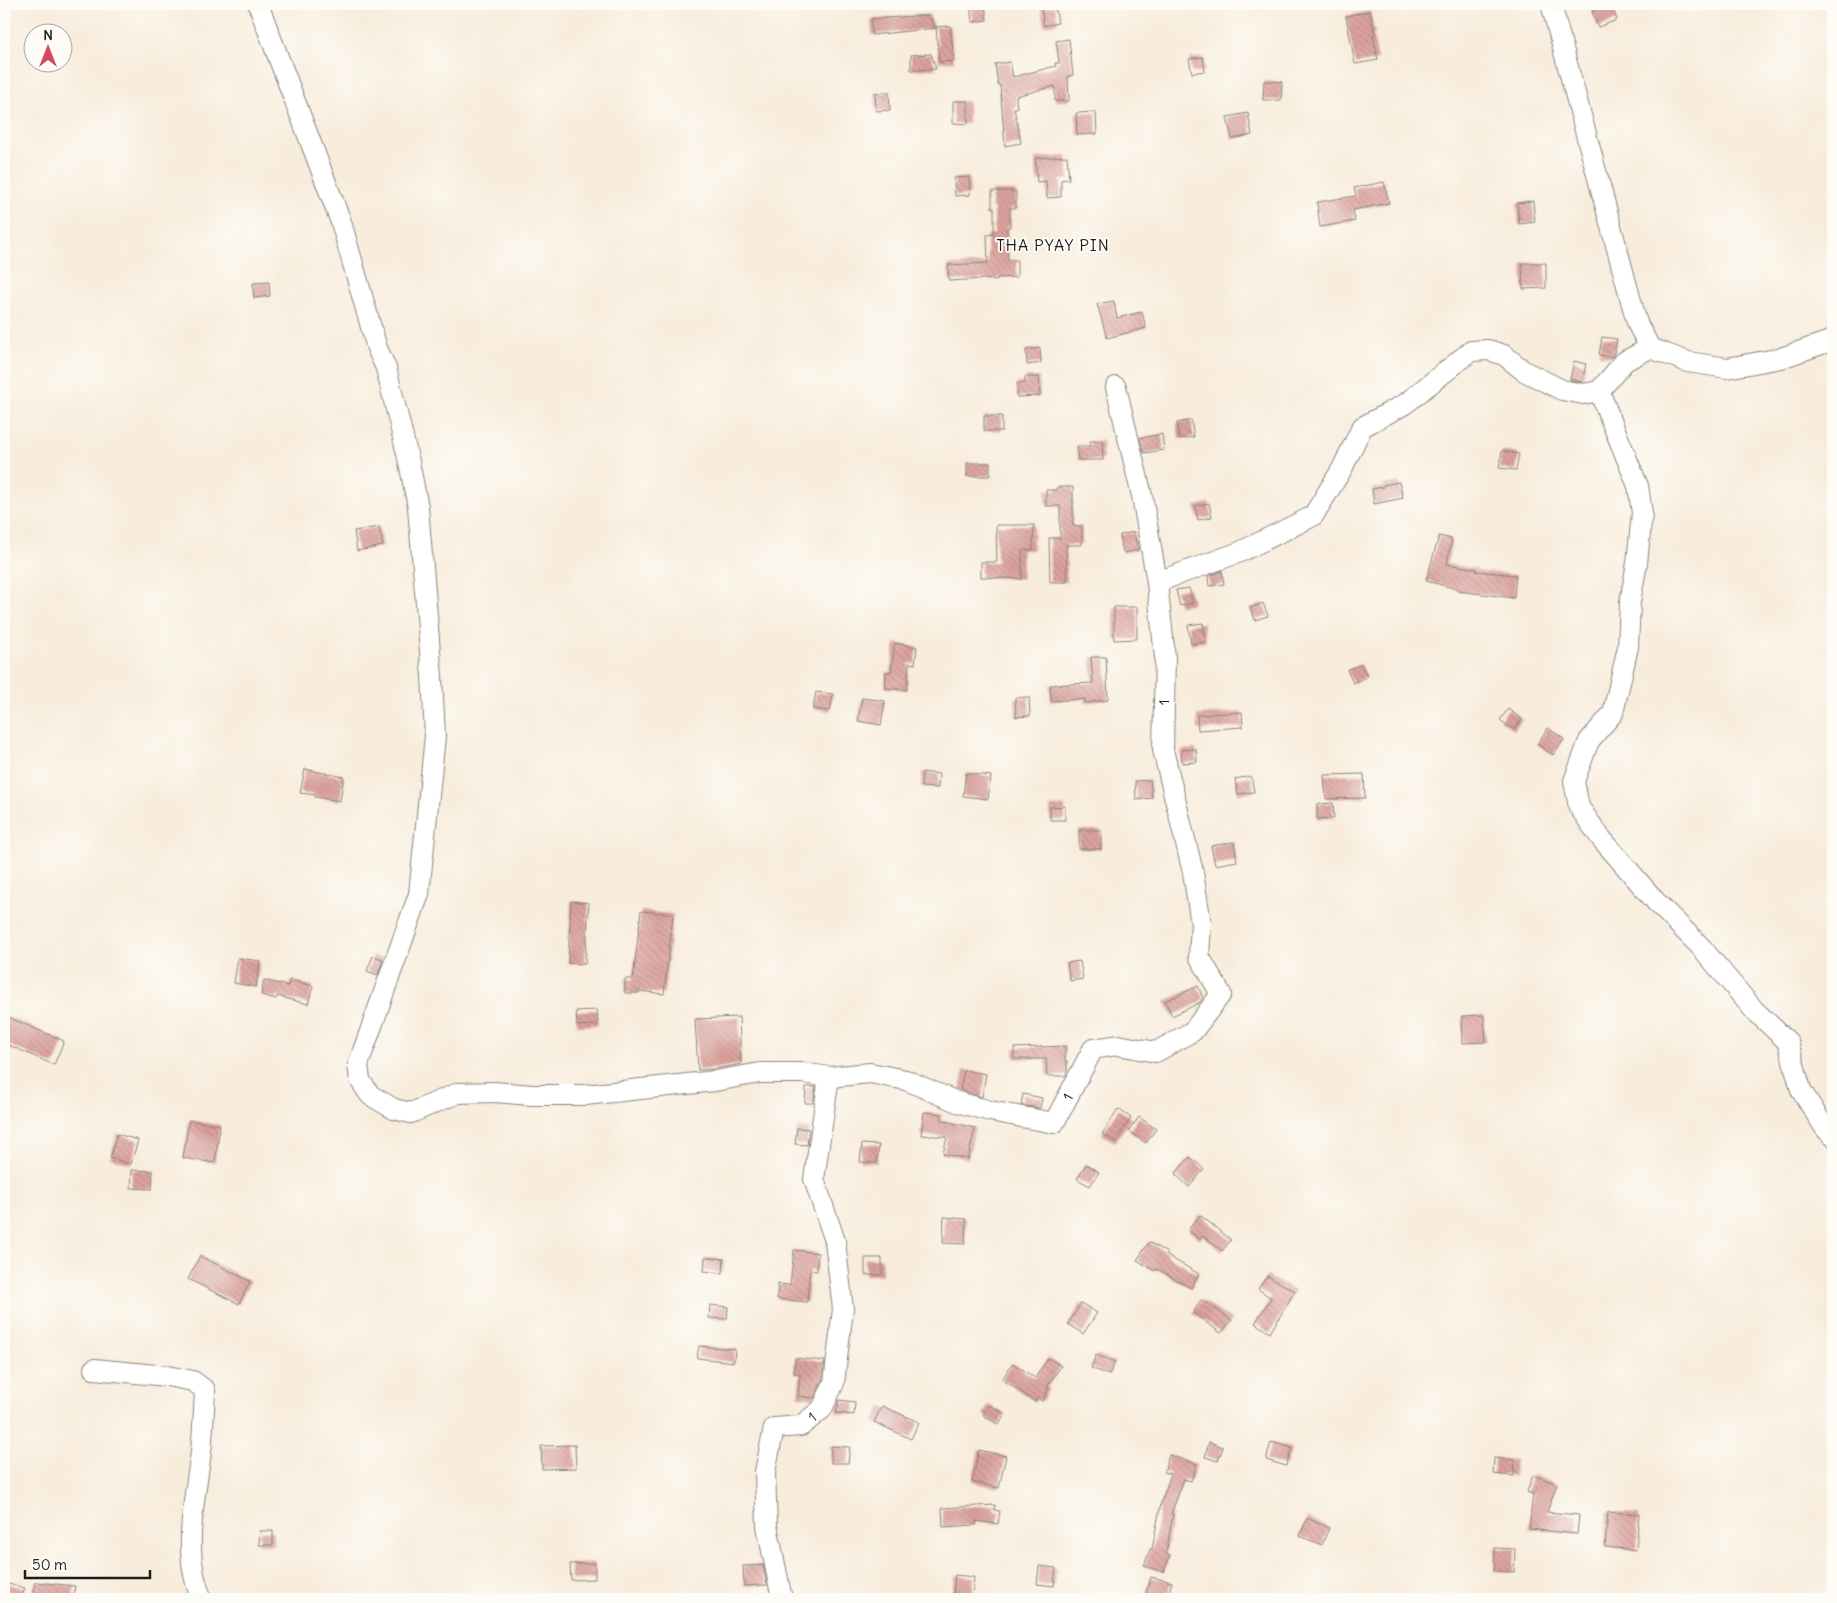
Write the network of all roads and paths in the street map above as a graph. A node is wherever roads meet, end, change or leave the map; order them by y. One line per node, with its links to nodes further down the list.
1 (258, 4): 8 (street)
2 (1551, 4): 4 (street)
3 (1833, 340): 4 (street)
4 (1650, 348): 6 (street)
5 (1116, 387): 7 (street, 1)
6 (1599, 391): 7 (street); 9 (street)
7 (1158, 582): 8 (street, 1)
8 (829, 1078): 12 (street, 1)
9 (1833, 1136)
10 (94, 1369): 11 (street)
11 (202, 1599)
12 (782, 1599)

